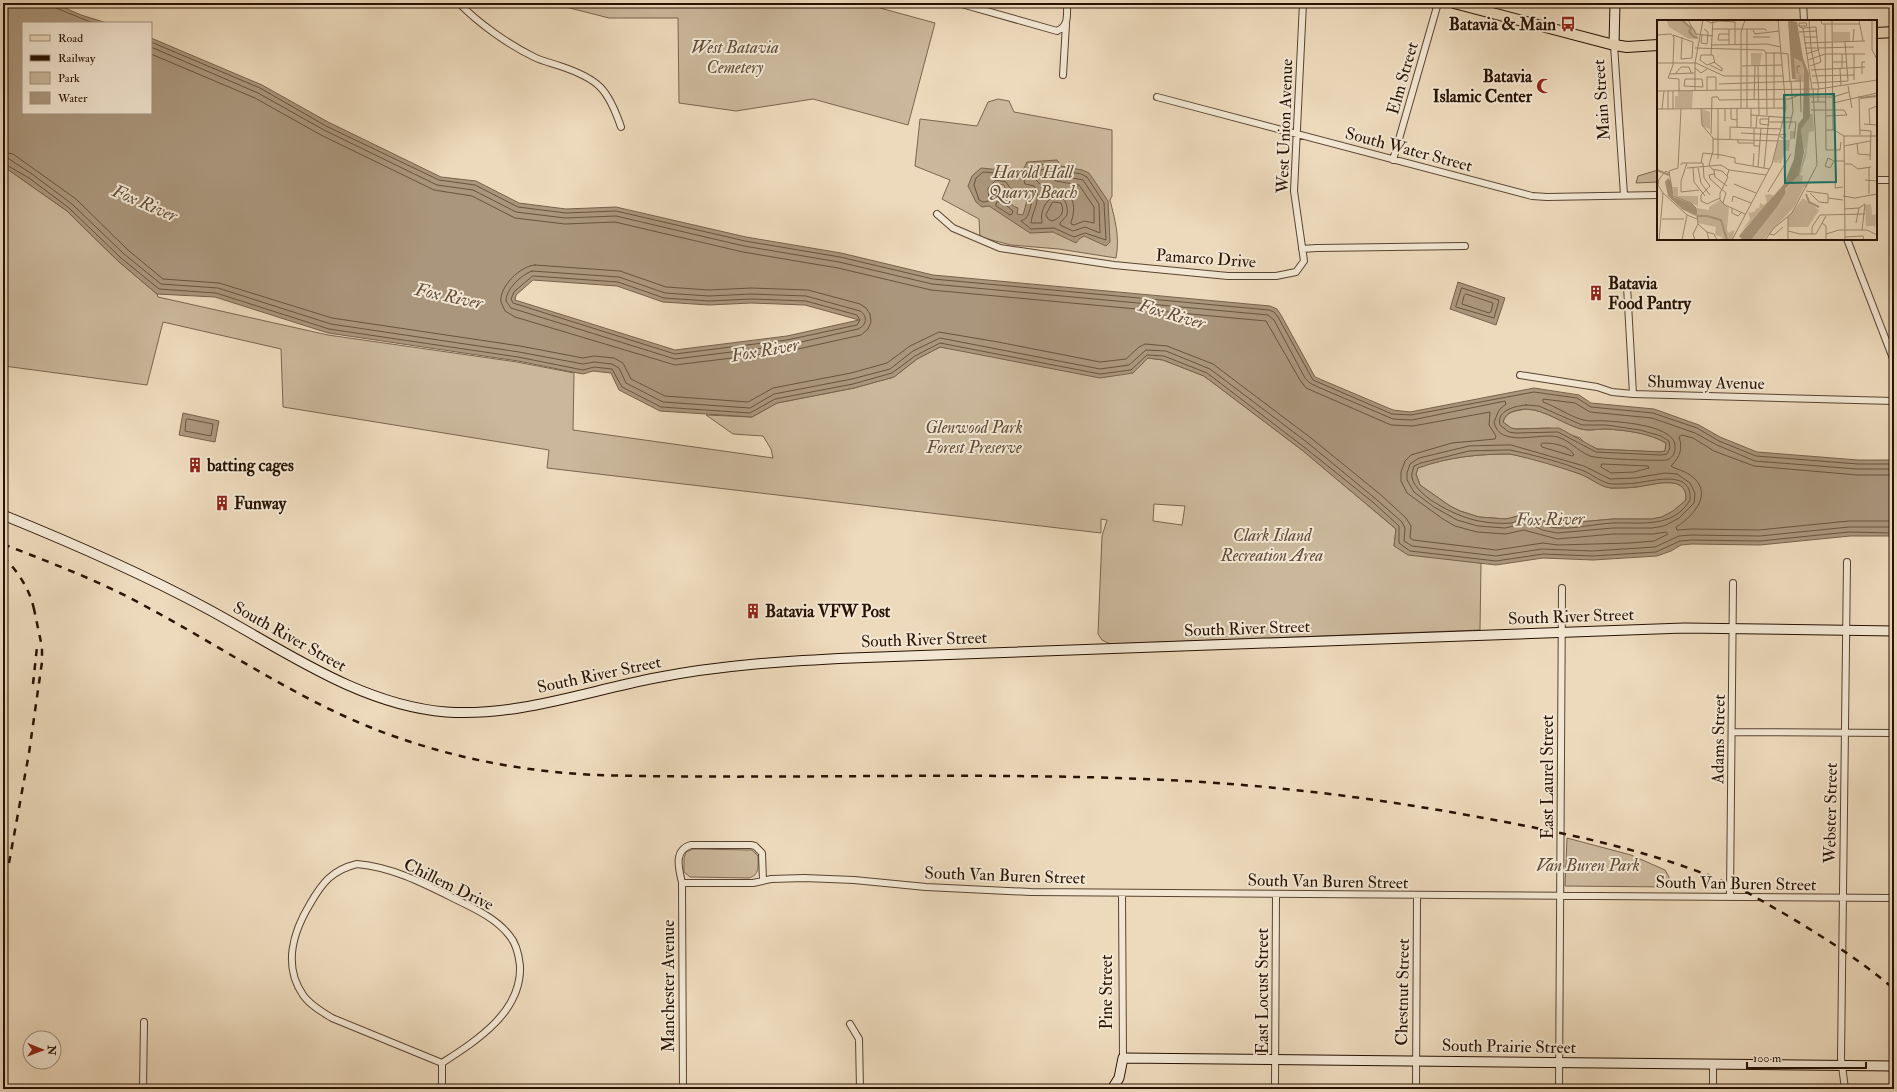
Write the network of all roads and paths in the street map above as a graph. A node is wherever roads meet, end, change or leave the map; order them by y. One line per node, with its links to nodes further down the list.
1 (459, 3): 17 (street)
2 (958, 3): 10 (street)
3 (1067, 3): 10 (street)
4 (1303, 3): 18 (street, West Union Avenue)
5 (1438, 3): 19 (street, Elm Street)
6 (1454, 3): 13 (main road)
7 (1615, 3): 13 (main road, Main Street)
8 (1803, 3): 9 (street)
9 (1804, 20)
10 (1066, 24): 15 (street)
11 (1894, 32): 12 (main road)
12 (1877, 33)
13 (1614, 45): 14 (main road); 23 (street, Main Street)
14 (1657, 45)
15 (1063, 75)
16 (1157, 97): 18 (street, South Water Street)
17 (621, 127)
18 (1296, 134): 19 (street, South Water Street); 27 (street, West Union Avenue)
19 (1393, 160): 23 (street, South Water Street)
20 (1877, 180): 21 (street)
21 (1894, 180)
22 (1657, 194): 23 (street, South Water Street)
23 (1624, 195)
24 (937, 214): 27 (street, Pamarco Drive)
25 (1847, 240): 29 (street)
26 (1465, 246): 27 (street)
27 (1302, 249)
28 (1627, 286): 31 (street)
29 (1894, 361)
30 (1520, 375): 31 (street, Shumway Avenue)
31 (1633, 394): 32 (street, Shumway Avenue)
32 (1894, 401)
33 (3, 515): 40 (main road, South River Street)
34 (1847, 562): 38 (street, Webster Street)
35 (1733, 582): 37 (street, Adams Street)
36 (1562, 588): 40 (street, East Laurel Street)
37 (1733, 629): 38 (main road, South River Street); 40 (main road, South River Street); 41 (street, Adams Street)
38 (1847, 630): 39 (main road, South River Street); 42 (street, Webster Street)
39 (1894, 631)
40 (1562, 632): 48 (street, East Laurel Street)
41 (1732, 732): 42 (street); 50 (street, Adams Street)
42 (1845, 733): 43 (street); 51 (street, Webster Street)
43 (1894, 733)
44 (763, 881): 45 (street, South Van Buren Street); 45 (street); 46 (street, South Van Buren Street)
45 (682, 883): 65 (street, Manchester Avenue)
46 (1122, 893): 47 (street, South Van Buren Street); 55 (street, Pine Street)
47 (1276, 894): 49 (street, South Van Buren Street); 56 (street, East Locust Street)
48 (1561, 895): 49 (street, South Van Buren Street); 50 (street, South Van Buren Street); 58 (street, East Laurel Street)
49 (1417, 896): 57 (street, Chestnut Street)
50 (1730, 896): 51 (street, South Van Buren Street)
51 (1843, 898): 52 (street, South Van Buren Street); 61 (street, Webster Street)
52 (1894, 898)
53 (144, 1022): 63 (street)
54 (850, 1024): 66 (street)
55 (1123, 1058): 56 (main road, South Prairie Street); 67 (main road, Pine Street)
56 (1275, 1060): 57 (main road, South Prairie Street); 68 (street, East Locust Street)
57 (1416, 1061): 58 (main road, South Prairie Street); 69 (street, Chestnut Street)
58 (1559, 1062): 60 (main road, South Prairie Street); 70 (street, East Laurel Street)
59 (442, 1063): 59 (street, Chillem Drive); 64 (street)
60 (1713, 1066): 61 (main road, South Prairie Street); 71 (street)
61 (1842, 1066): 62 (main road, South Prairie Street); 72 (street, Webster Street)
62 (1894, 1066)
63 (143, 1089)
64 (442, 1089)
65 (683, 1089)
66 (860, 1089)
67 (1112, 1089)
68 (1275, 1089)
69 (1416, 1089)
70 (1559, 1089)
71 (1713, 1089)
72 (1845, 1089)

